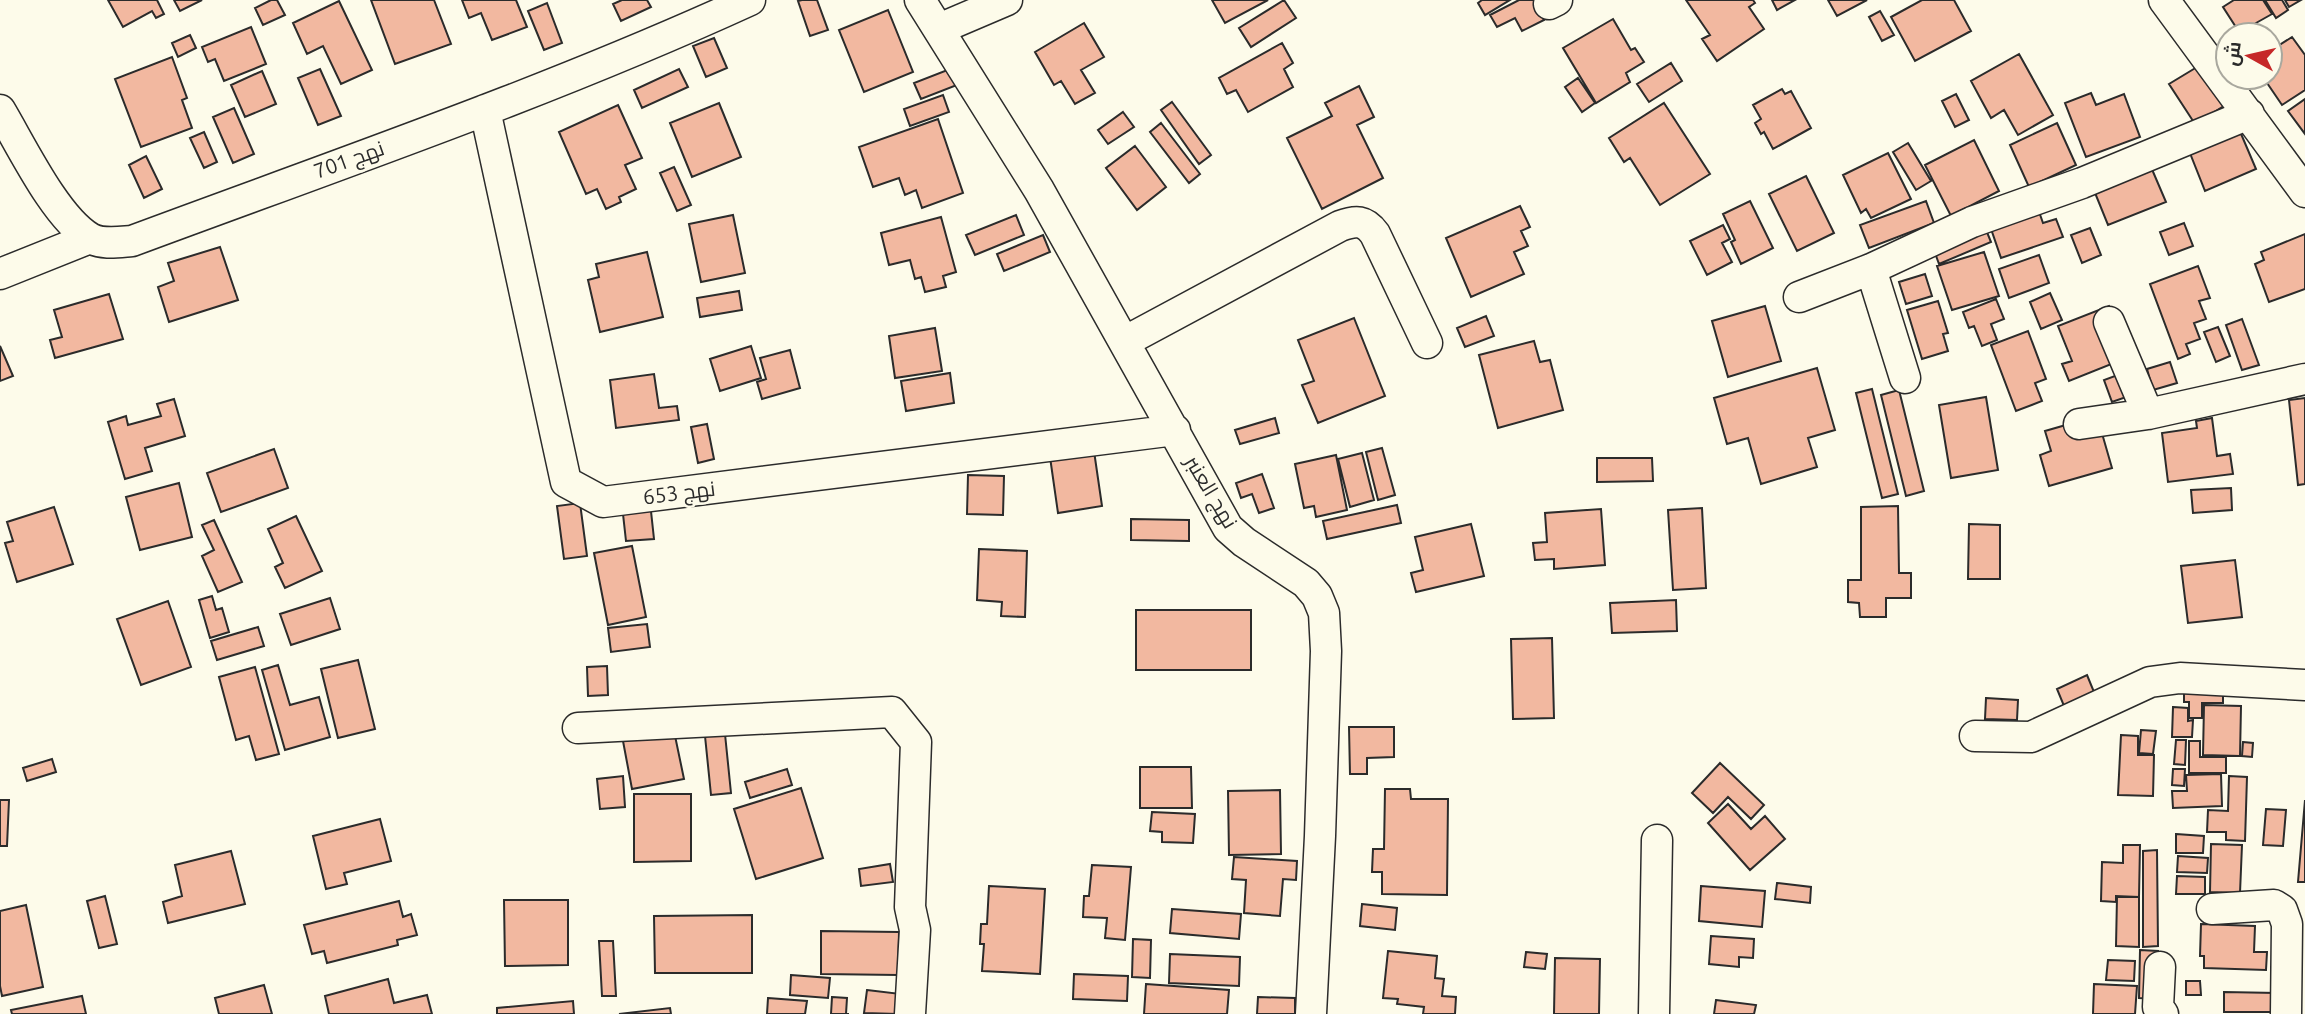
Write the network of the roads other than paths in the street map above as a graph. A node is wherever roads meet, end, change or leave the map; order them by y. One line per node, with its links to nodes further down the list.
1 (750, 0): 7 (street, نهج 701)
2 (920, 0): 5 (street, نهج العنبر)
3 (1007, 0): 5 (street)
4 (2164, 0): 8 (street)
5 (939, 30): 15 (street, نهج العنبر)
6 (0, 110): 10 (street)
7 (485, 110): 10 (street, نهج 701); 21 (street, نهج 653)
8 (2249, 114): 9 (street); 11 (street)
9 (2305, 192)
10 (90, 238): 12 (street)
11 (1871, 269): 13 (street); 17 (street)
12 (0, 274)
13 (1799, 297)
14 (2109, 322): 19 (street)
15 (1125, 342): 16 (street); 21 (street, نهج العنبر)
16 (1427, 342)
17 (1905, 379)
18 (2305, 379): 19 (street)
19 (2148, 414): 20 (street)
20 (2079, 424)
21 (1175, 430): 29 (street, نهج العنبر)
22 (2305, 685): 24 (street)
23 (578, 728): 28 (street)
24 (1975, 736)
25 (1657, 839): 30 (street)
26 (2212, 909): 32 (street)
27 (2160, 967): 31 (street)
28 (910, 1014)
29 (1311, 1014)
30 (1654, 1014)
31 (2163, 1014)
32 (2287, 1014)

